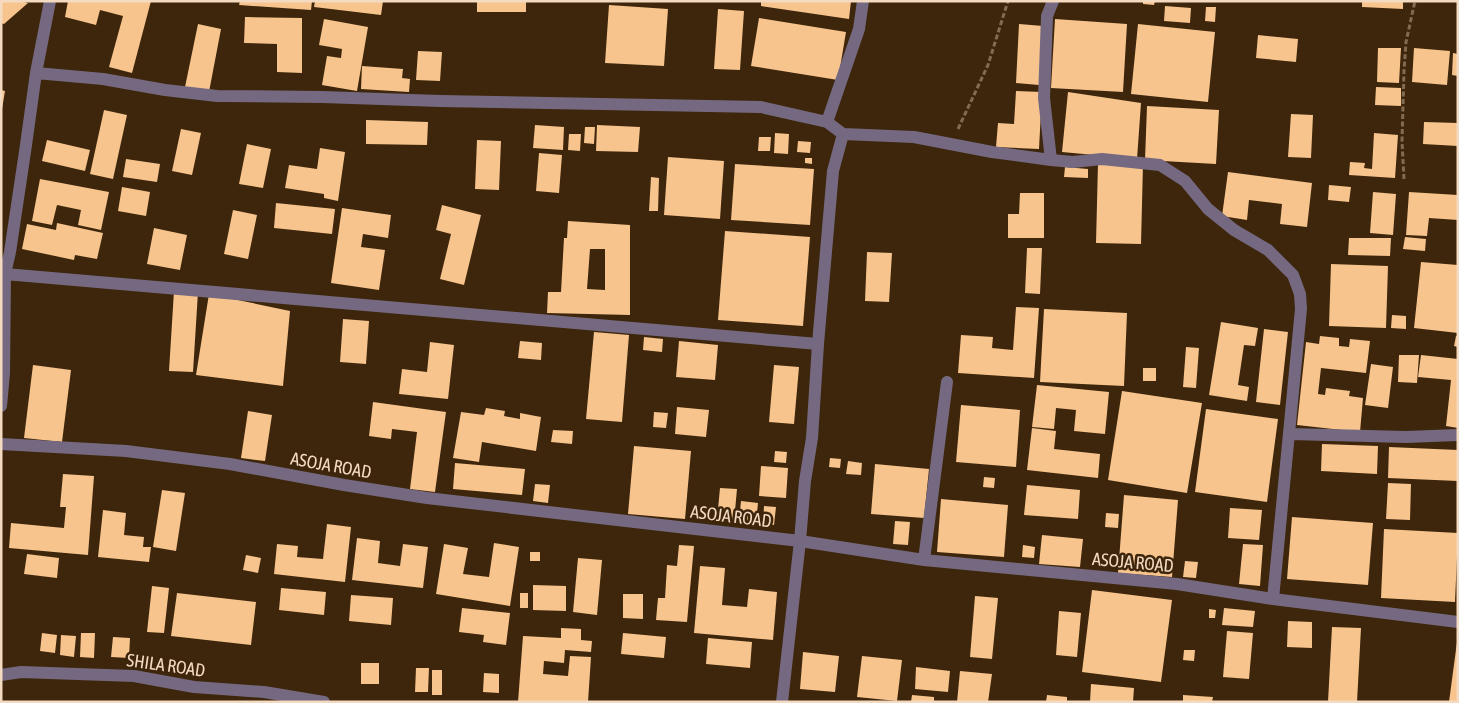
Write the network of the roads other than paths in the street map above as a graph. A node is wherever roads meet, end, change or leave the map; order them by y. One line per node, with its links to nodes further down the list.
1 (50, 1): 4 (street)
2 (862, 1): 5 (street)
3 (1053, 1): 7 (street)
4 (36, 73): 5 (street); 8 (street)
5 (827, 122): 6 (street)
6 (843, 134): 7 (street); 10 (street)
7 (1051, 160): 13 (street)
8 (6, 251): 9 (street)
9 (5, 274): 10 (street); 12 (street)
10 (818, 344): 16 (street)
11 (947, 382): 17 (street)
12 (1, 406)
13 (1290, 434): 14 (street); 18 (street)
14 (1458, 436)
15 (1, 444): 16 (street, ASOJA ROAD)
16 (800, 541): 17 (street, ASOJA ROAD); 22 (street)
17 (924, 560): 18 (street, ASOJA ROAD)
18 (1273, 599): 19 (street, ASOJA ROAD)
19 (1458, 622)
20 (1, 675): 21 (street, SHILA ROAD)
21 (324, 702)
22 (782, 702)

